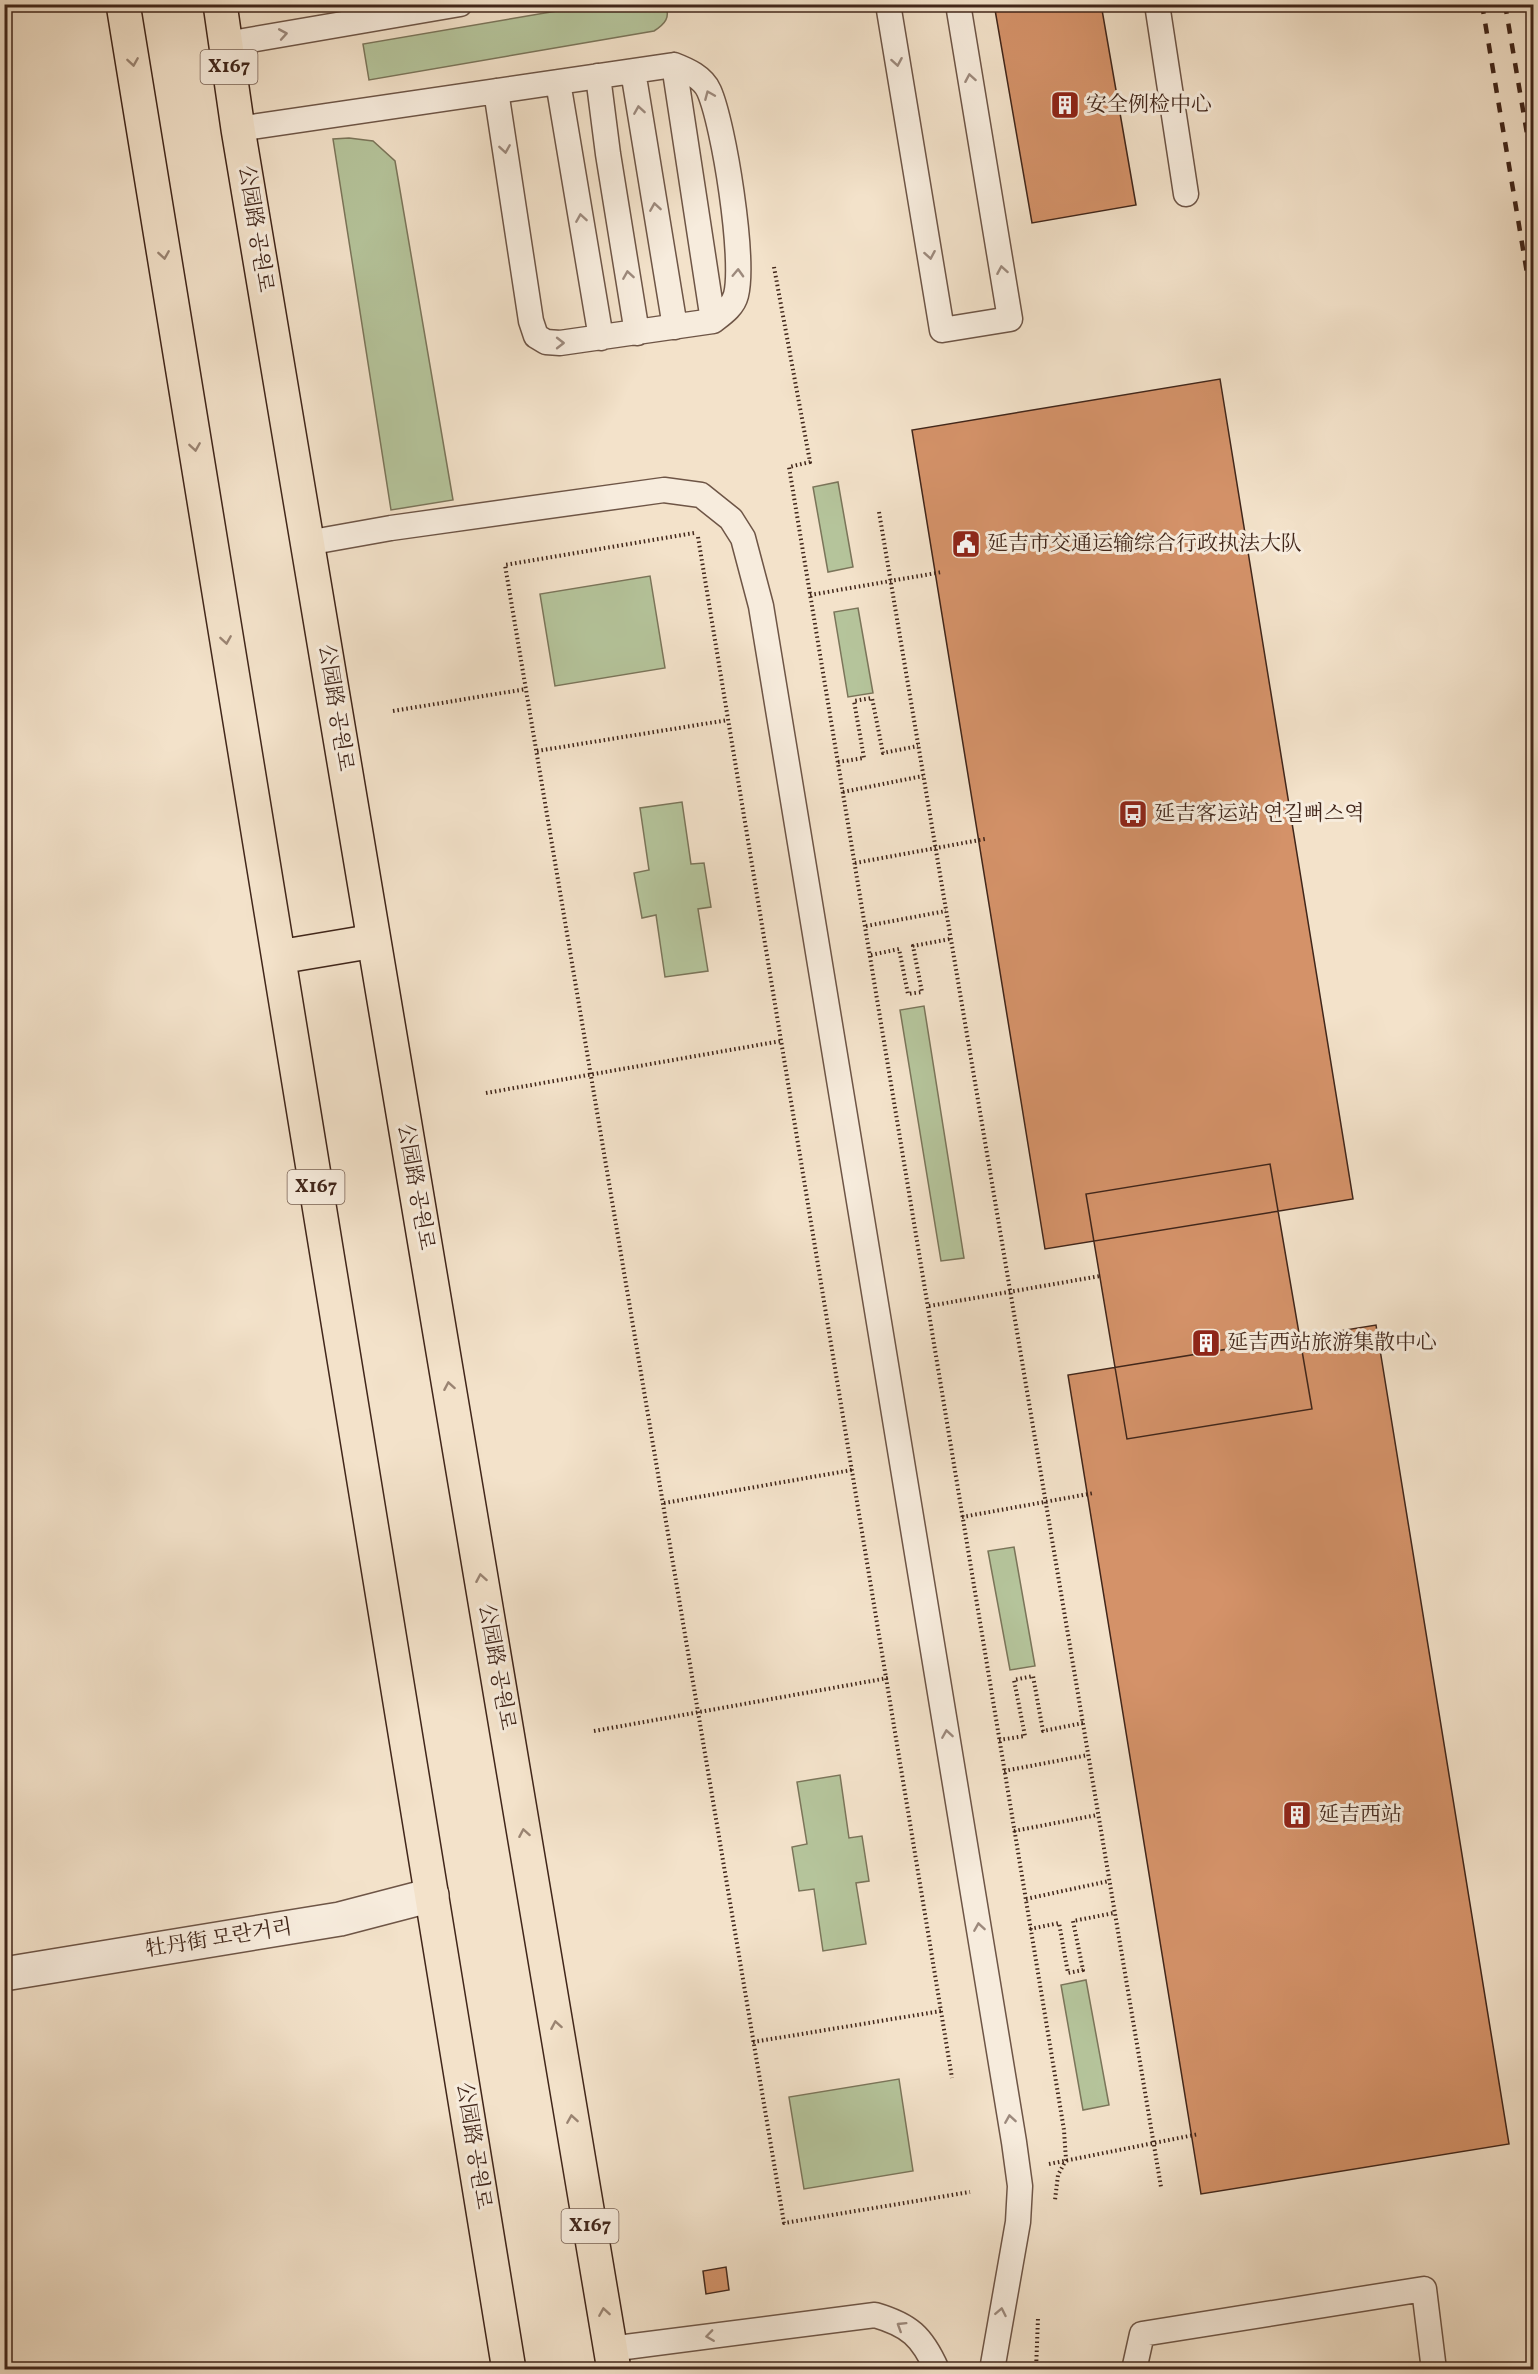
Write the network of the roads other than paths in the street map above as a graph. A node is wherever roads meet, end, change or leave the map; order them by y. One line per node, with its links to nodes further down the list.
1 (123, 4): 21 (main road, 公园路 공원로 / X167, one-way to 21)
2 (220, 4): 7 (main road, 公园路 공원로 / X167)
3 (460, 4): 7 (lane, one-way to 3)
4 (888, 4): 5 (lane, one-way to 5)
5 (958, 4)
6 (1157, 4): 14 (lane)
7 (226, 44): 13 (main road, 公园路 공원로 / X167)
8 (674, 65): 9 (lane); 15 (lane); 15 (lane, one-way to 8)
9 (633, 71): 10 (lane); 16 (lane, one-way to 9)
10 (598, 76): 11 (lane); 17 (lane, one-way to 10)
11 (558, 82): 12 (lane); 18 (lane, one-way to 11)
12 (496, 91): 13 (lane); 18 (lane, one-way to 18)
13 (238, 129): 19 (main road, 公园路 공원로 / X167)
14 (1186, 194)
15 (713, 321): 16 (lane)
16 (675, 327): 17 (lane)
17 (637, 333): 18 (lane)
18 (601, 338)
19 (307, 543): 20 (main road, 公园路 공원로 / X167); 27 (lane, one-way to 19)
20 (374, 941): 21 (main road); 24 (main road, 公园路 공원로 / X167, one-way to 20)
21 (279, 957): 22 (main road, 公园路 공원로 / X167)
22 (432, 1895): 23 (street, 牡丹街 모란거리); 25 (main road, 公园路 공원로 / X167)
23 (4, 1974)
24 (612, 2359): 26 (lane, one-way to 24)
25 (509, 2370)
26 (937, 2370)
27 (992, 2370)
28 (1134, 2370): 29 (lane)
29 (1434, 2370)

